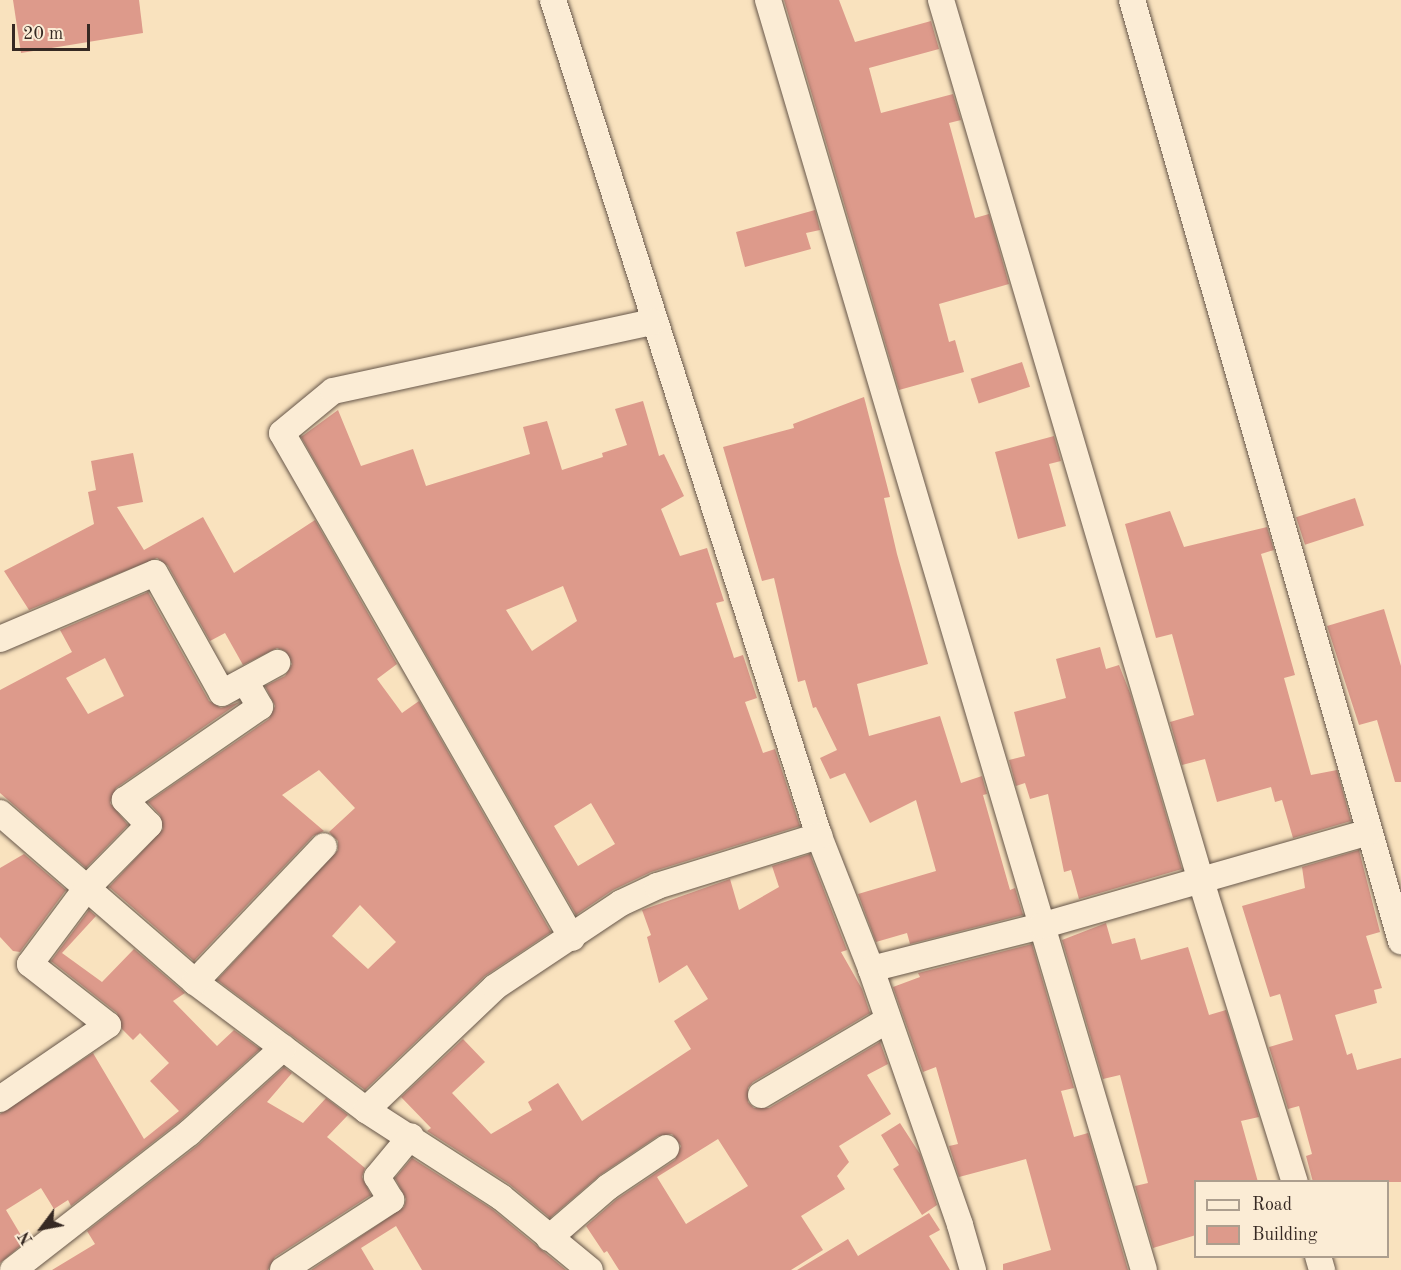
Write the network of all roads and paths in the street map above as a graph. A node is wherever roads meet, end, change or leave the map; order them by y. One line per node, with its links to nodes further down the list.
1 (553, 0): 5 (street)
2 (768, 0): 15 (street)
3 (940, 0): 13 (street)
4 (1132, 0): 10 (street)
5 (652, 322): 11 (street); 16 (street)
6 (0, 639): 8 (street)
7 (277, 663): 8 (street)
8 (245, 681): 14 (street)
9 (0, 813): 14 (street)
10 (1369, 832): 13 (street); 17 (street)
11 (819, 836): 16 (street); 18 (street)
12 (324, 846): 19 (street)
13 (1201, 880): 15 (street); 27 (street)
14 (86, 890): 19 (street); 23 (street)
15 (1041, 926): 18 (street); 33 (street)
16 (572, 938): 24 (street)
17 (1401, 941)
18 (871, 969): 20 (street)
19 (195, 982): 21 (street)
20 (888, 1020): 22 (street); 32 (street)
21 (283, 1048): 24 (street); 29 (street)
22 (761, 1095)
23 (0, 1099)
24 (366, 1110): 25 (street)
25 (411, 1136): 28 (street); 30 (street)
26 (666, 1148): 28 (street)
27 (1294, 1180)
28 (549, 1238): 31 (street)
29 (13, 1270)
30 (283, 1270)
31 (590, 1270)
32 (973, 1270)
33 (1144, 1270)

